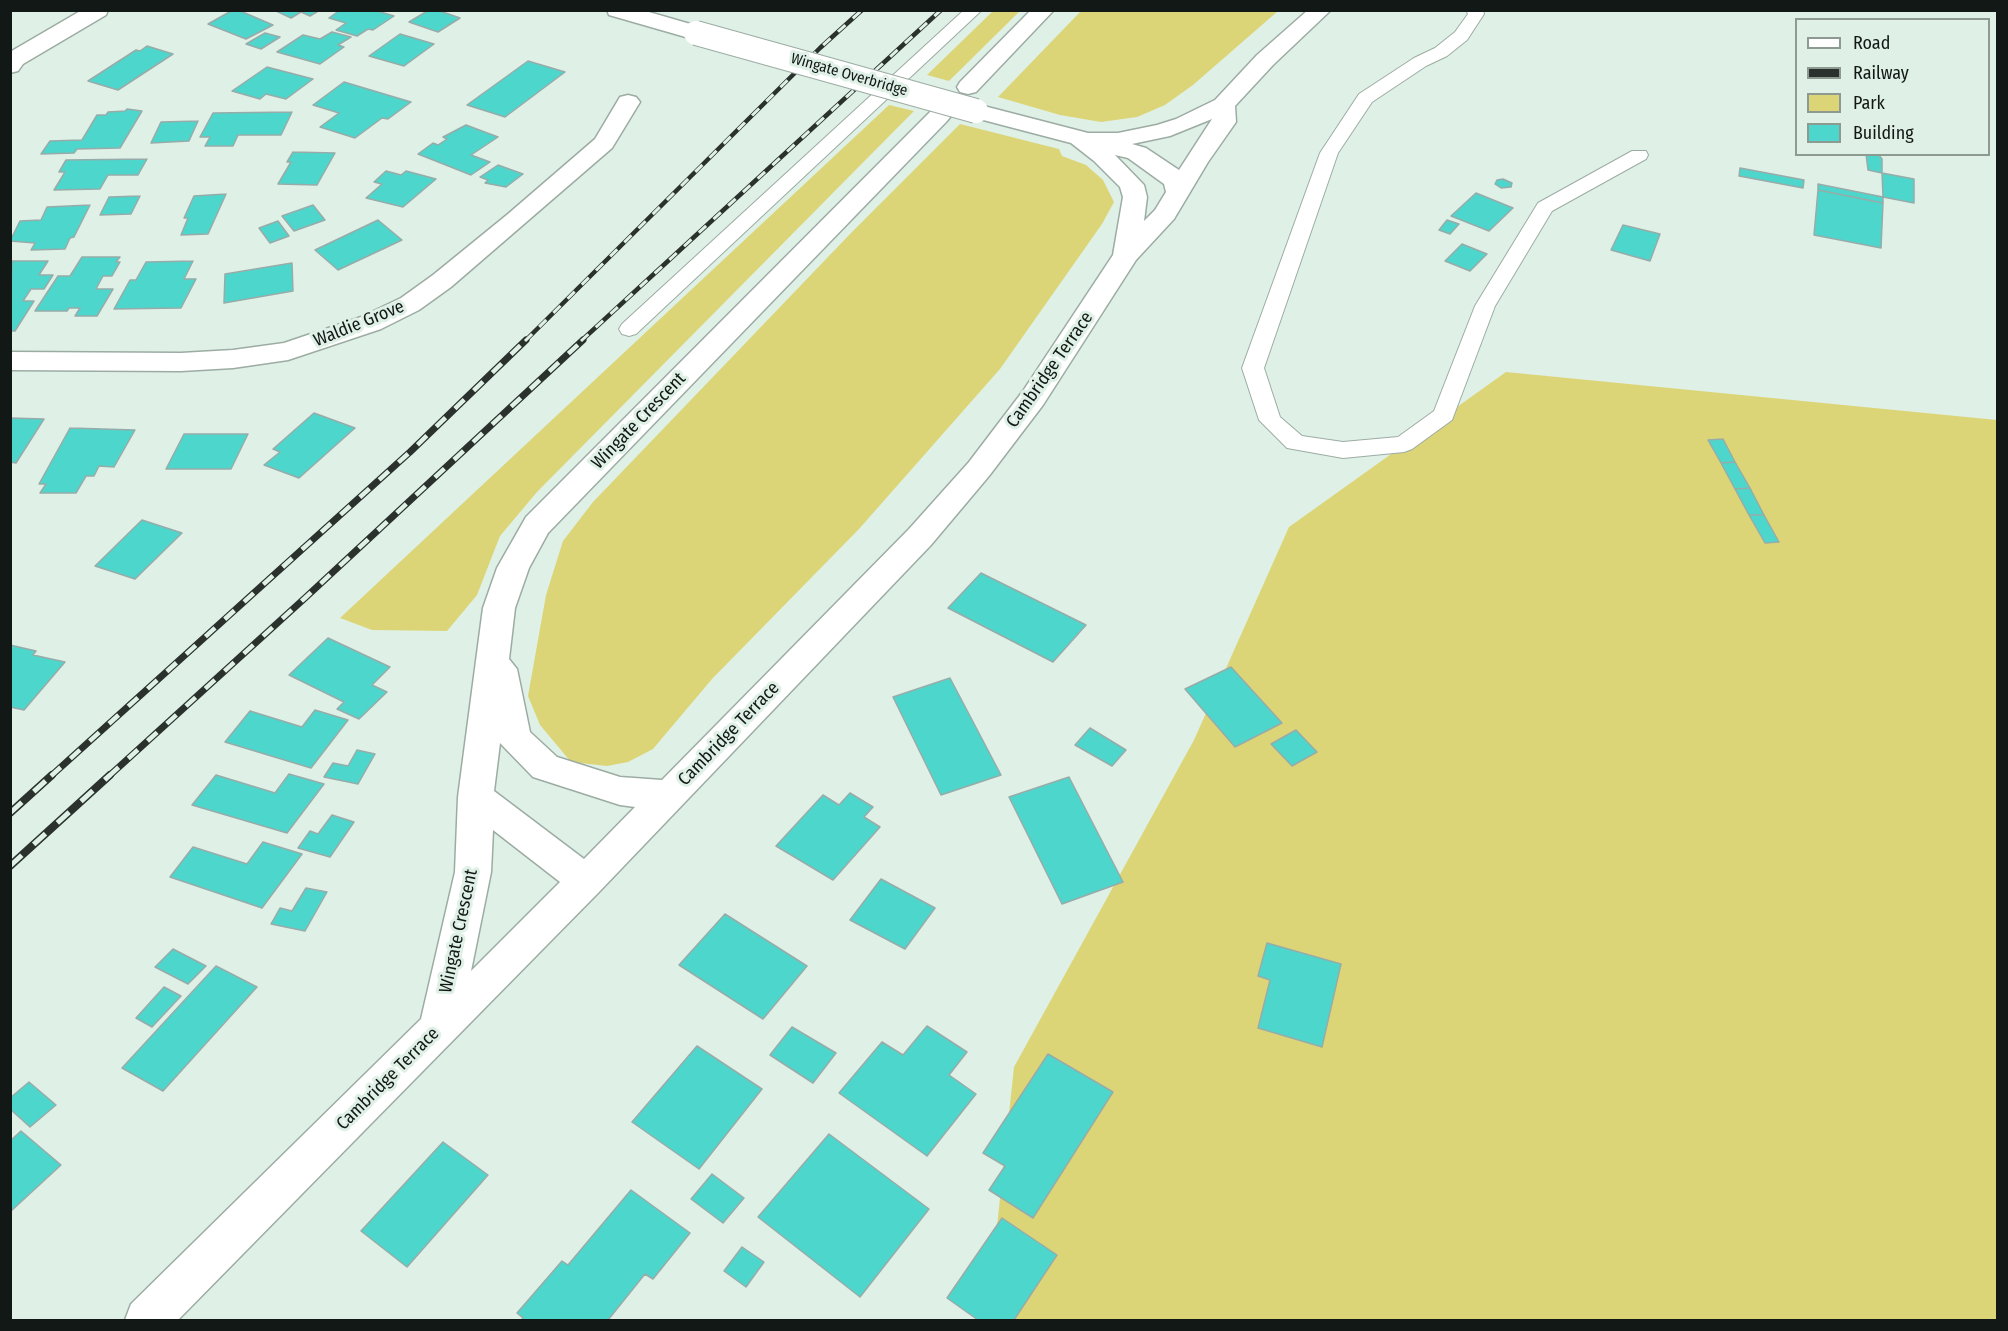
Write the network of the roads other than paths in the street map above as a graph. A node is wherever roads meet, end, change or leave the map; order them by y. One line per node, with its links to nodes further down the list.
1 (98, 10): 7 (street)
2 (617, 10): 12 (street, Wingate Overbridge, bridge)
3 (974, 10): 18 (lane)
4 (1044, 10): 8 (street)
5 (1321, 10): 10 (street)
6 (1474, 10): 13 (lane)
7 (12, 58)
8 (968, 87)
9 (628, 102): 19 (street, Waldie Grove)
10 (1223, 109): 12 (street); 14 (street); 16 (street)
11 (939, 116): 20 (street, Wingate Crescent)
12 (1081, 140): 14 (street); 15 (street, Cambridge Terrace)
13 (1639, 154)
14 (1142, 155): 15 (street); 16 (street)
15 (1103, 156): 17 (street, Cambridge Terrace)
16 (1178, 192): 17 (street)
17 (1126, 255): 21 (street, Cambridge Terrace)
18 (629, 329)
19 (10, 361)
20 (495, 641): 21 (street); 22 (street, Wingate Crescent)
21 (669, 795): 23 (street, Cambridge Terrace)
22 (476, 797): 23 (street); 24 (street, Wingate Crescent)
23 (586, 881): 24 (street, Cambridge Terrace)
24 (439, 1028): 25 (street, Cambridge Terrace)
25 (147, 1320)

